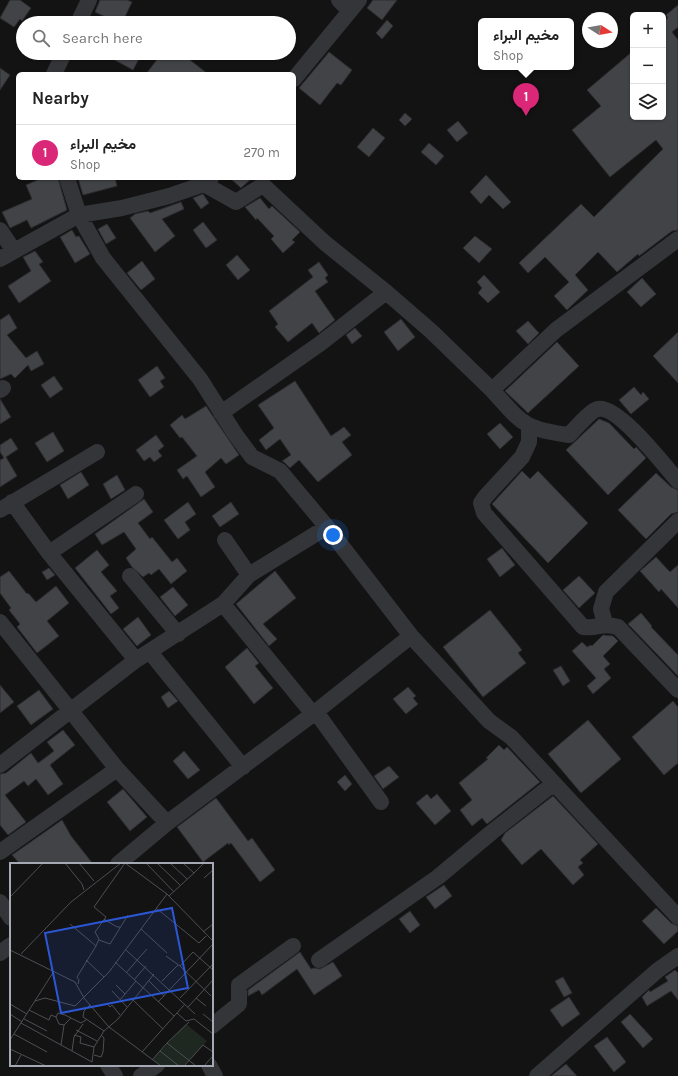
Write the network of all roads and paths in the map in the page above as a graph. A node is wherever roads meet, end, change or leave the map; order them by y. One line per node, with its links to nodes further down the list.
1 (89, 0): 3 (street)
2 (349, 4): 6 (street)
3 (81, 16)
4 (61, 60): 5 (street)
5 (55, 72)
6 (296, 76)
7 (68, 180): 9 (street)
8 (208, 181): 9 (street); 13 (street)
9 (79, 215): 12 (street); 15 (street)
10 (0, 230): 12 (street)
11 (678, 239): 14 (street)
12 (7, 256)
13 (386, 292): 14 (street); 15 (street)
14 (492, 390): 16 (street)
15 (222, 413): 22 (street)
16 (529, 426): 18 (street); 29 (street)
17 (97, 452): 20 (street)
18 (678, 480)
19 (136, 494): 24 (street)
20 (6, 506): 24 (street)
21 (678, 521): 29 (street)
22 (327, 527): 25 (street); 31 (street)
23 (225, 540): 25 (street)
24 (49, 553): 32 (street)
25 (249, 575): 27 (street)
26 (130, 576): 30 (street)
27 (223, 604): 30 (street); 35 (street)
28 (0, 622): 34 (street)
29 (605, 623): 33 (street)
30 (178, 634): 32 (street)
31 (411, 636): 35 (street); 39 (street)
32 (143, 656): 34 (street); 37 (street)
33 (678, 690)
34 (71, 710): 36 (street); 38 (street)
35 (315, 713): 37 (street); 40 (street)
36 (0, 764)
37 (243, 767): 41 (street)
38 (117, 769): 41 (street); 42 (street)
39 (553, 784): 46 (street); 51 (street)
40 (381, 802)
41 (167, 823): 43 (street)
42 (0, 852)
43 (119, 863)
44 (0, 902): 45 (street)
45 (10, 917)
46 (678, 917)
47 (10, 946): 49 (street)
48 (293, 946): 52 (street)
49 (0, 953)
50 (678, 956): 59 (street)
51 (319, 960)
52 (213, 1025)
53 (109, 1066): 56 (street)
54 (156, 1066): 57 (street)
55 (210, 1066): 58 (street)
56 (115, 1076)
57 (141, 1076)
58 (215, 1076)
59 (537, 1076)

